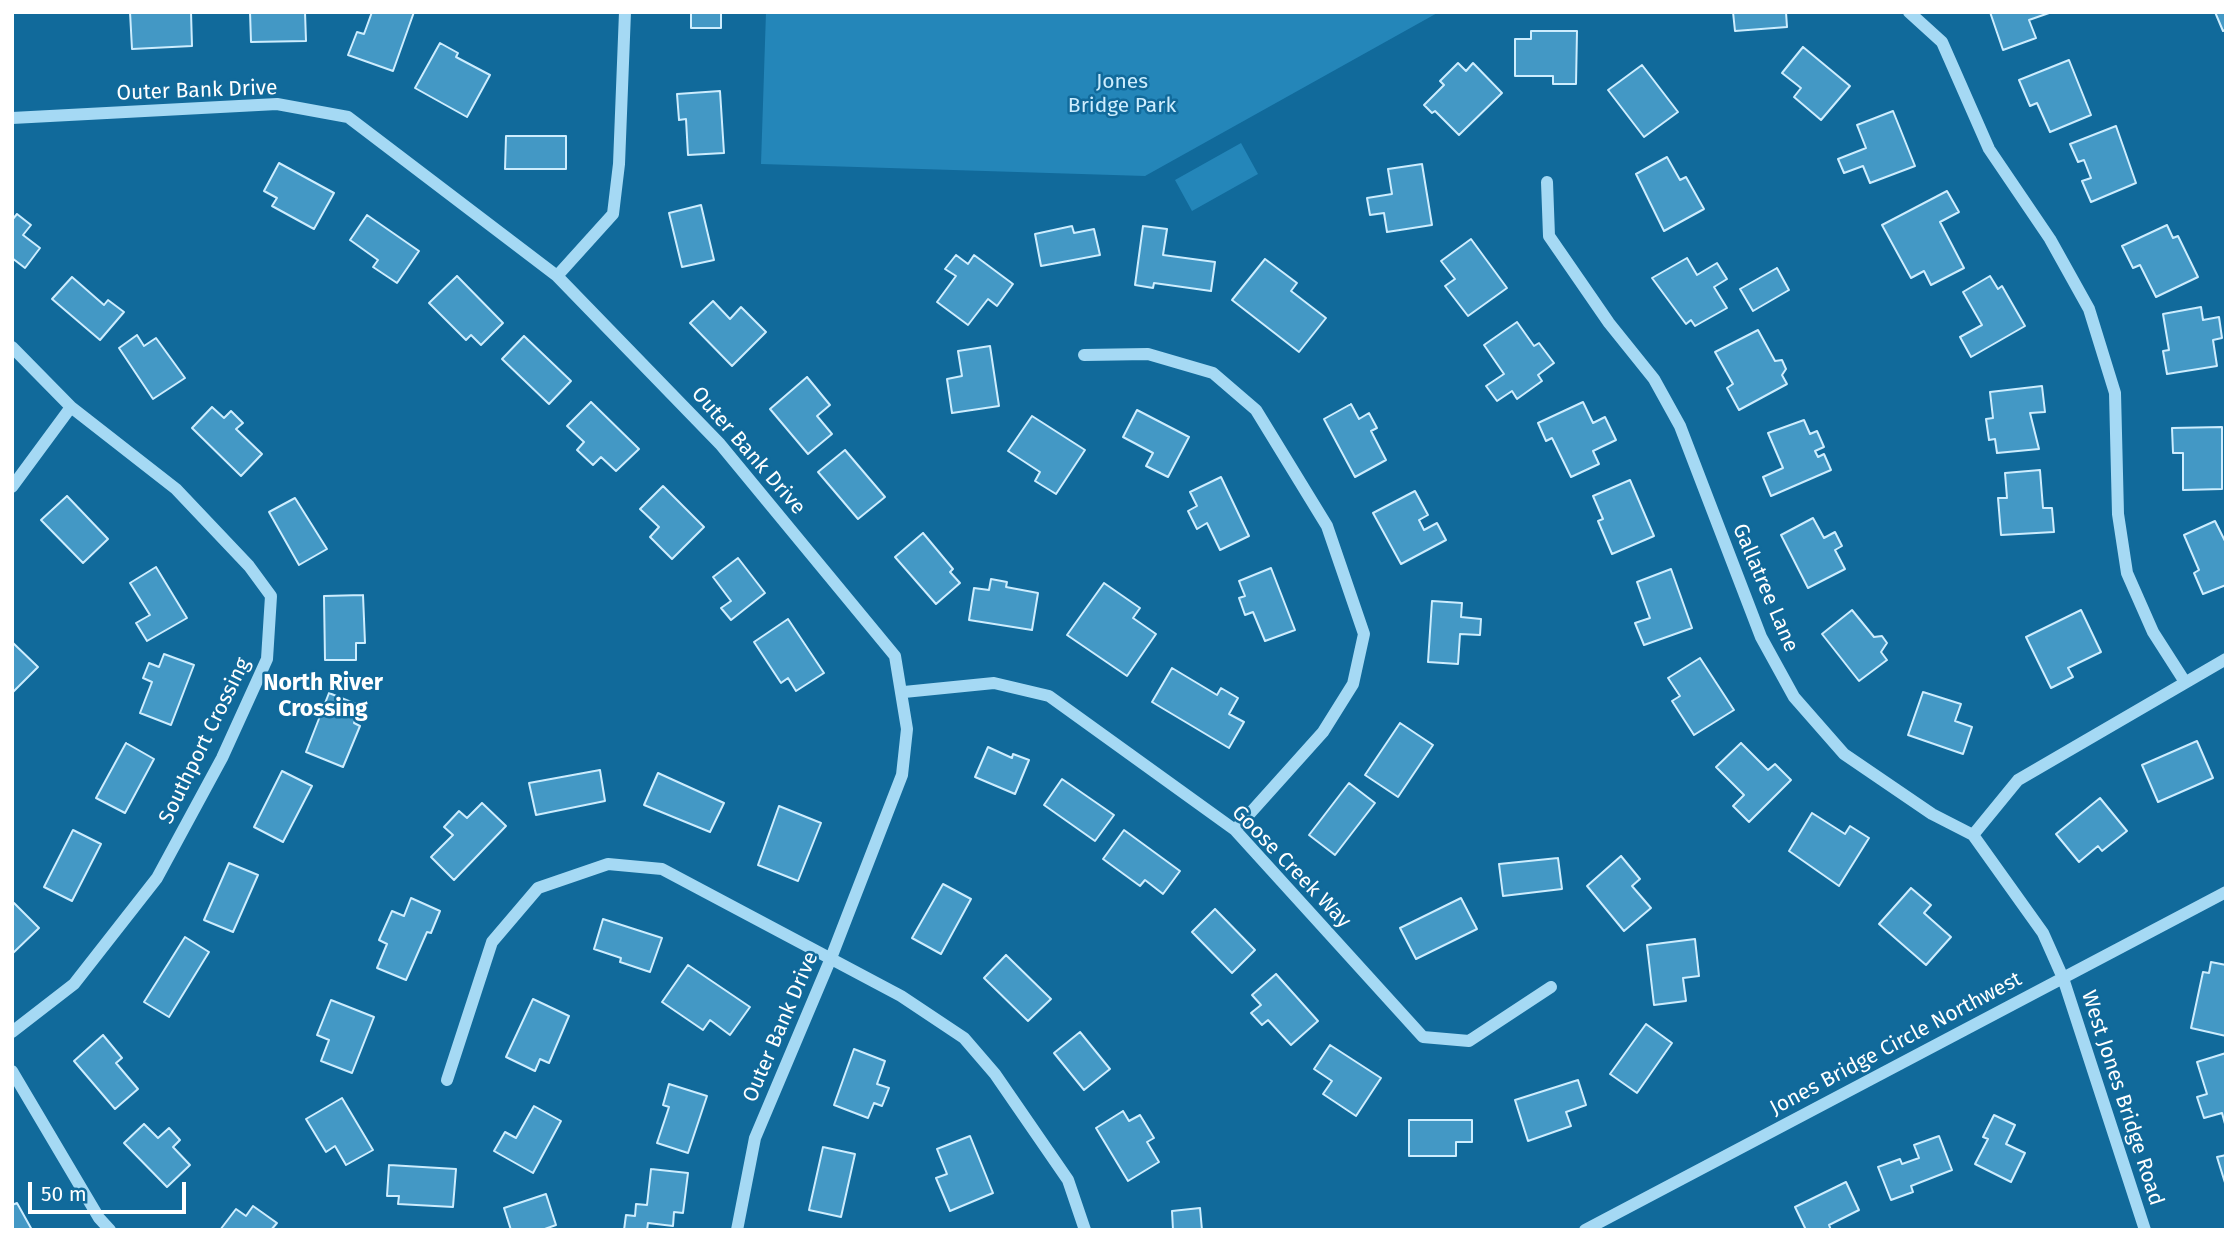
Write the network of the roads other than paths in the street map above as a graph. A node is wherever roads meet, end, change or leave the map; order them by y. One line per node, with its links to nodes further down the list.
1 (625, 12): 5 (street)
2 (1909, 12): 11 (street)
3 (12, 118): 5 (street, Outer Bank Drive)
4 (1547, 182): 14 (street, Gallatree Lane)
5 (557, 276): 12 (street, Outer Bank Drive)
6 (12, 347): 8 (street, Southport Crossing)
7 (1084, 355): 13 (street)
8 (71, 407): 9 (street); 19 (street, Southport Crossing)
9 (12, 487)
10 (2226, 659): 11 (street)
11 (2185, 681): 14 (street)
12 (904, 692): 13 (street, Goose Creek Way); 16 (street, Outer Bank Drive)
13 (1235, 830): 18 (street, Goose Creek Way)
14 (1973, 835): 17 (street, Gallatree Lane)
15 (2226, 892): 17 (street, Jones Bridge Circle Northwest)
16 (831, 958): 21 (street); 23 (street, Outer Bank Drive); 24 (street)
17 (2063, 978): 25 (street, Jones Bridge Circle Northwest); 26 (street, West Jones Bridge Road)
18 (1551, 987)
19 (12, 1032)
20 (12, 1071): 22 (street)
21 (447, 1080)
22 (110, 1230)
23 (737, 1230)
24 (1085, 1230)
25 (1585, 1230)
26 (2145, 1230)

